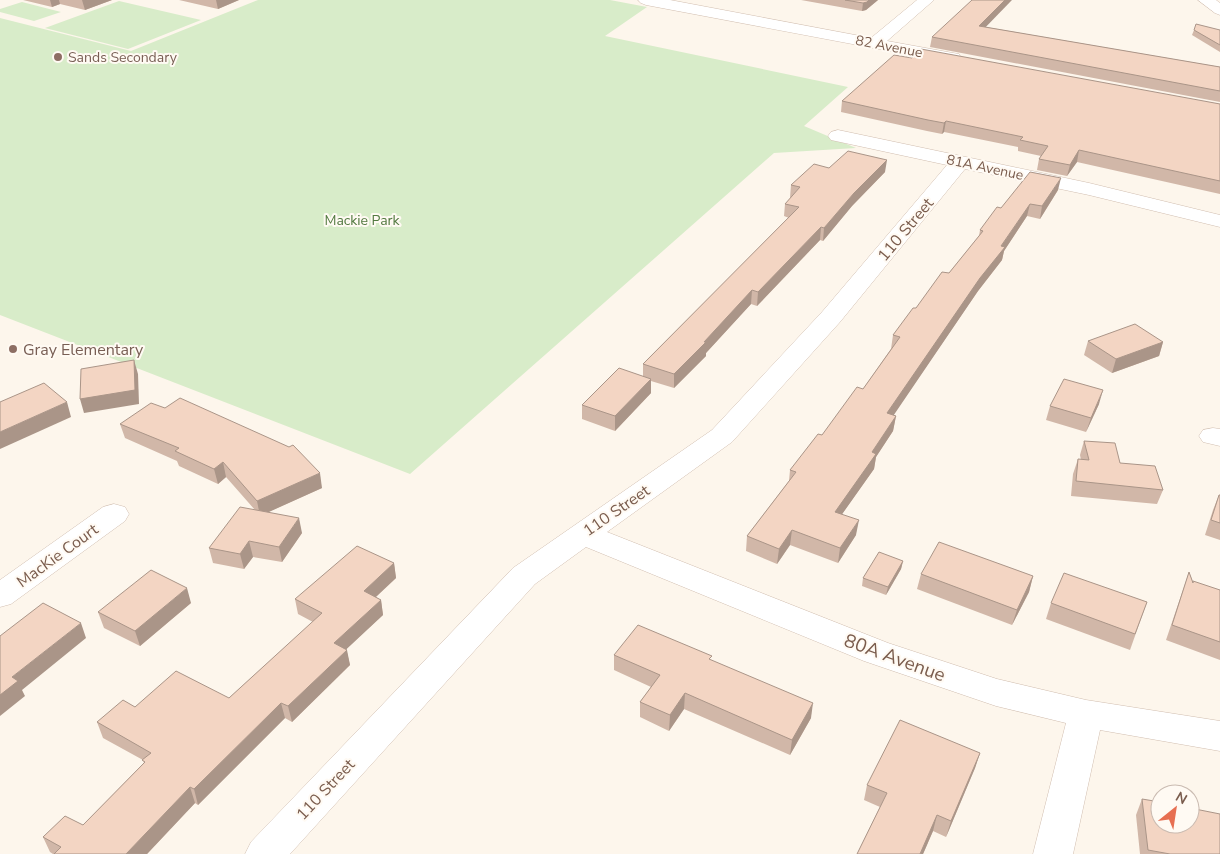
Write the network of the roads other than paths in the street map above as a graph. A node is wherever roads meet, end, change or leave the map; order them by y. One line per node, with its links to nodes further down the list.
1 (646, 0): 4 (street, 82 Avenue)
2 (926, 0): 6 (street)
3 (1206, 0): 5 (street)
4 (691, 4): 6 (street, 82 Avenue)
5 (1220, 10)
6 (874, 43): 7 (street, 82 Avenue)
7 (970, 62)
8 (838, 136): 9 (street, 81A Avenue)
9 (961, 161): 10 (street, 81A Avenue); 12 (street, 110 Street)
10 (1220, 221)
11 (114, 514): 13 (street, MacKie Court)
12 (583, 534): 14 (street, 80A Avenue); 16 (street, 110 Street)
13 (0, 596)
14 (1086, 714): 15 (street, 80A Avenue); 17 (street)
15 (1220, 736)
16 (265, 854)
17 (1053, 854)

